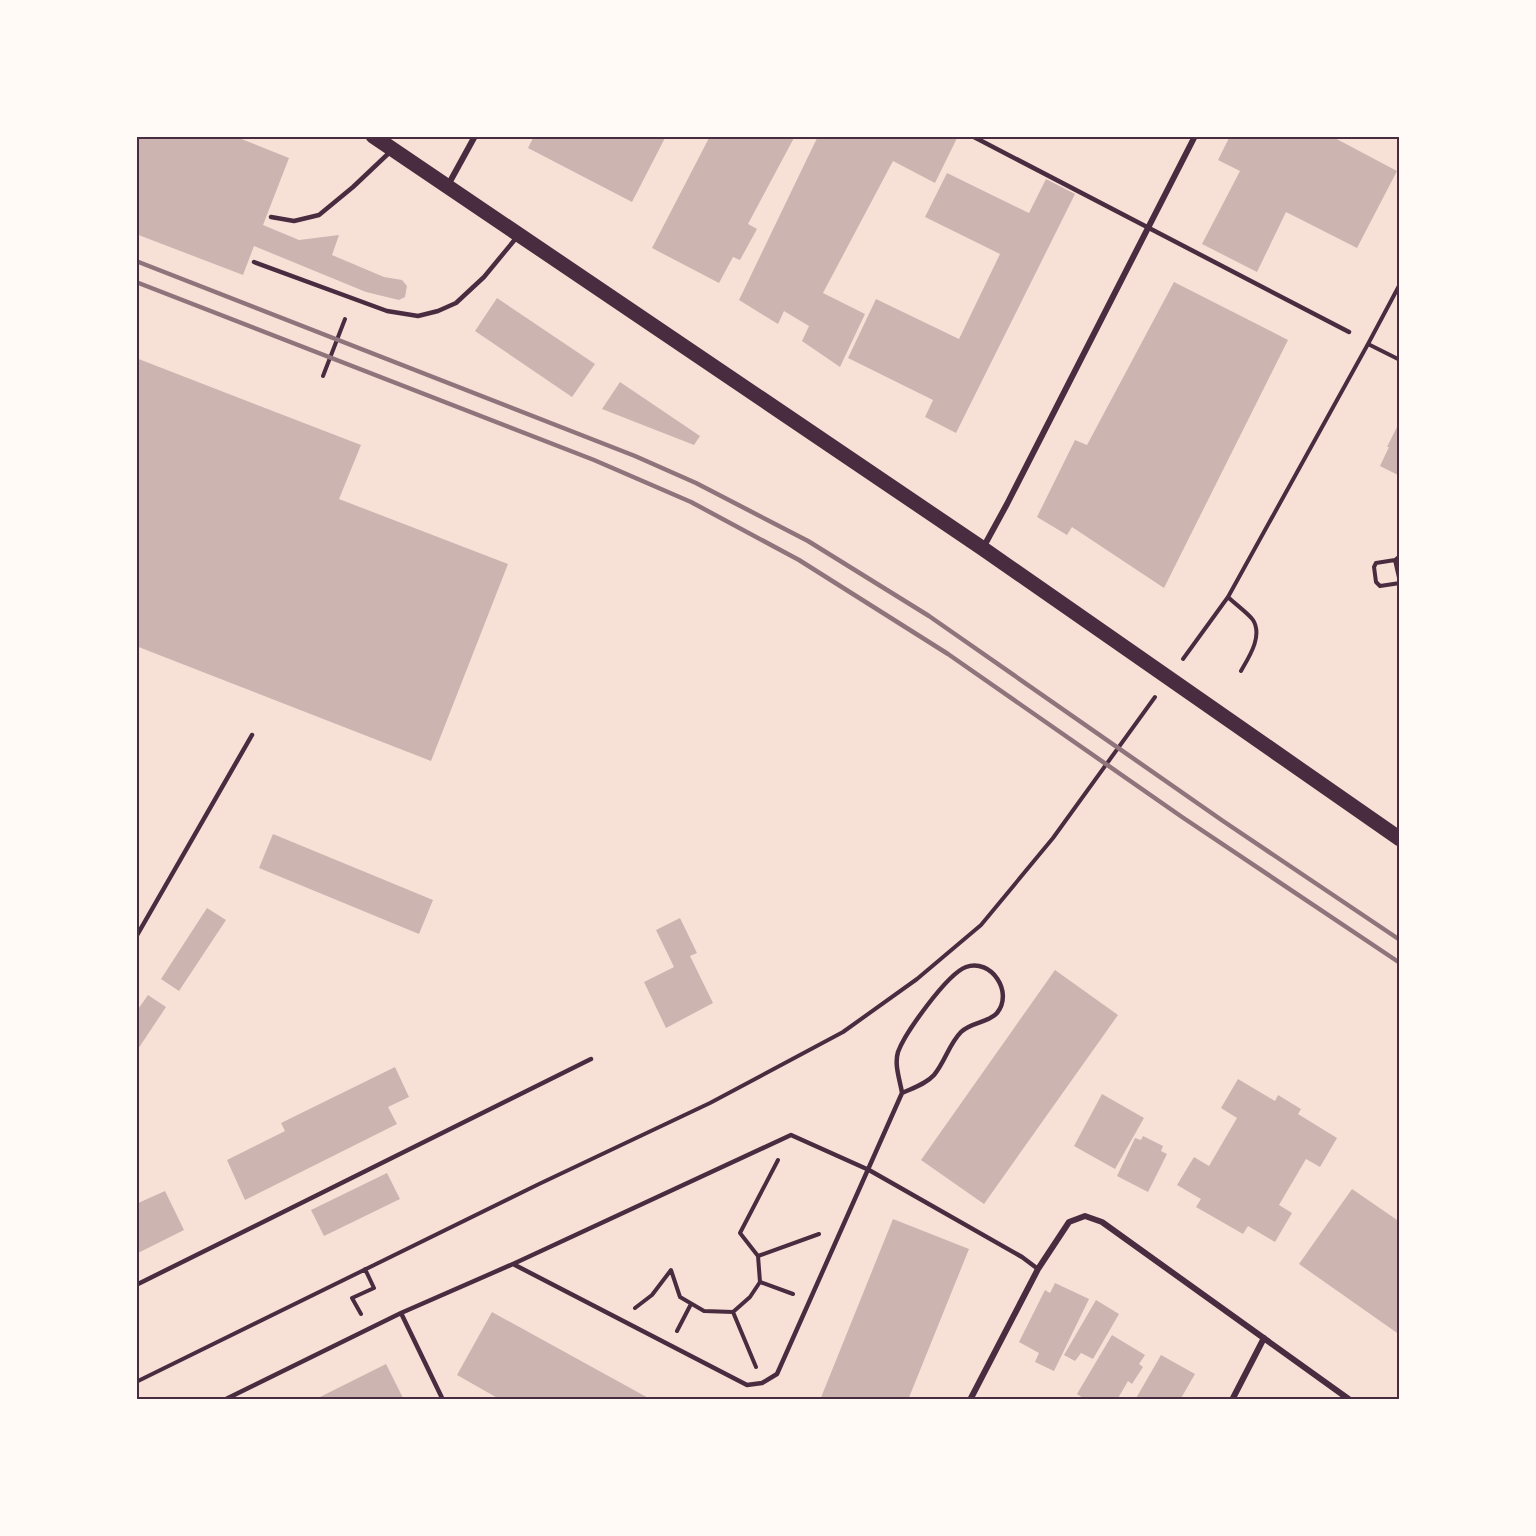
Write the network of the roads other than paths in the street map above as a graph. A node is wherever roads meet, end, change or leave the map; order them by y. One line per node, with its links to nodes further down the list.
1 (374, 136): 5 (main road)
2 (476, 136): 6 (street)
3 (972, 136): 8 (lane)
4 (1195, 136): 8 (street)
5 (392, 150): 6 (main road); 7 (lane)
6 (447, 187): 9 (main road)
7 (271, 217)
8 (1148, 228): 11 (lane); 12 (street)
9 (518, 235): 10 (lane); 12 (main road)
10 (254, 262)
11 (1349, 332)
12 (982, 548): 14 (main road)
13 (252, 735): 15 (lane)
14 (1400, 839)
15 (136, 937)
16 (591, 1059): 21 (lane)
17 (902, 1093): 17 (lane); 18 (lane)
18 (869, 1170): 19 (lane); 19 (lane); 20 (lane)
19 (513, 1264): 22 (lane)
20 (1038, 1269): 23 (street); 26 (street)
21 (136, 1285)
22 (401, 1313): 24 (lane); 25 (lane)
23 (1264, 1338): 27 (street); 28 (street)
24 (224, 1400)
25 (443, 1400)
26 (970, 1400)
27 (1232, 1400)
28 (1350, 1400)

